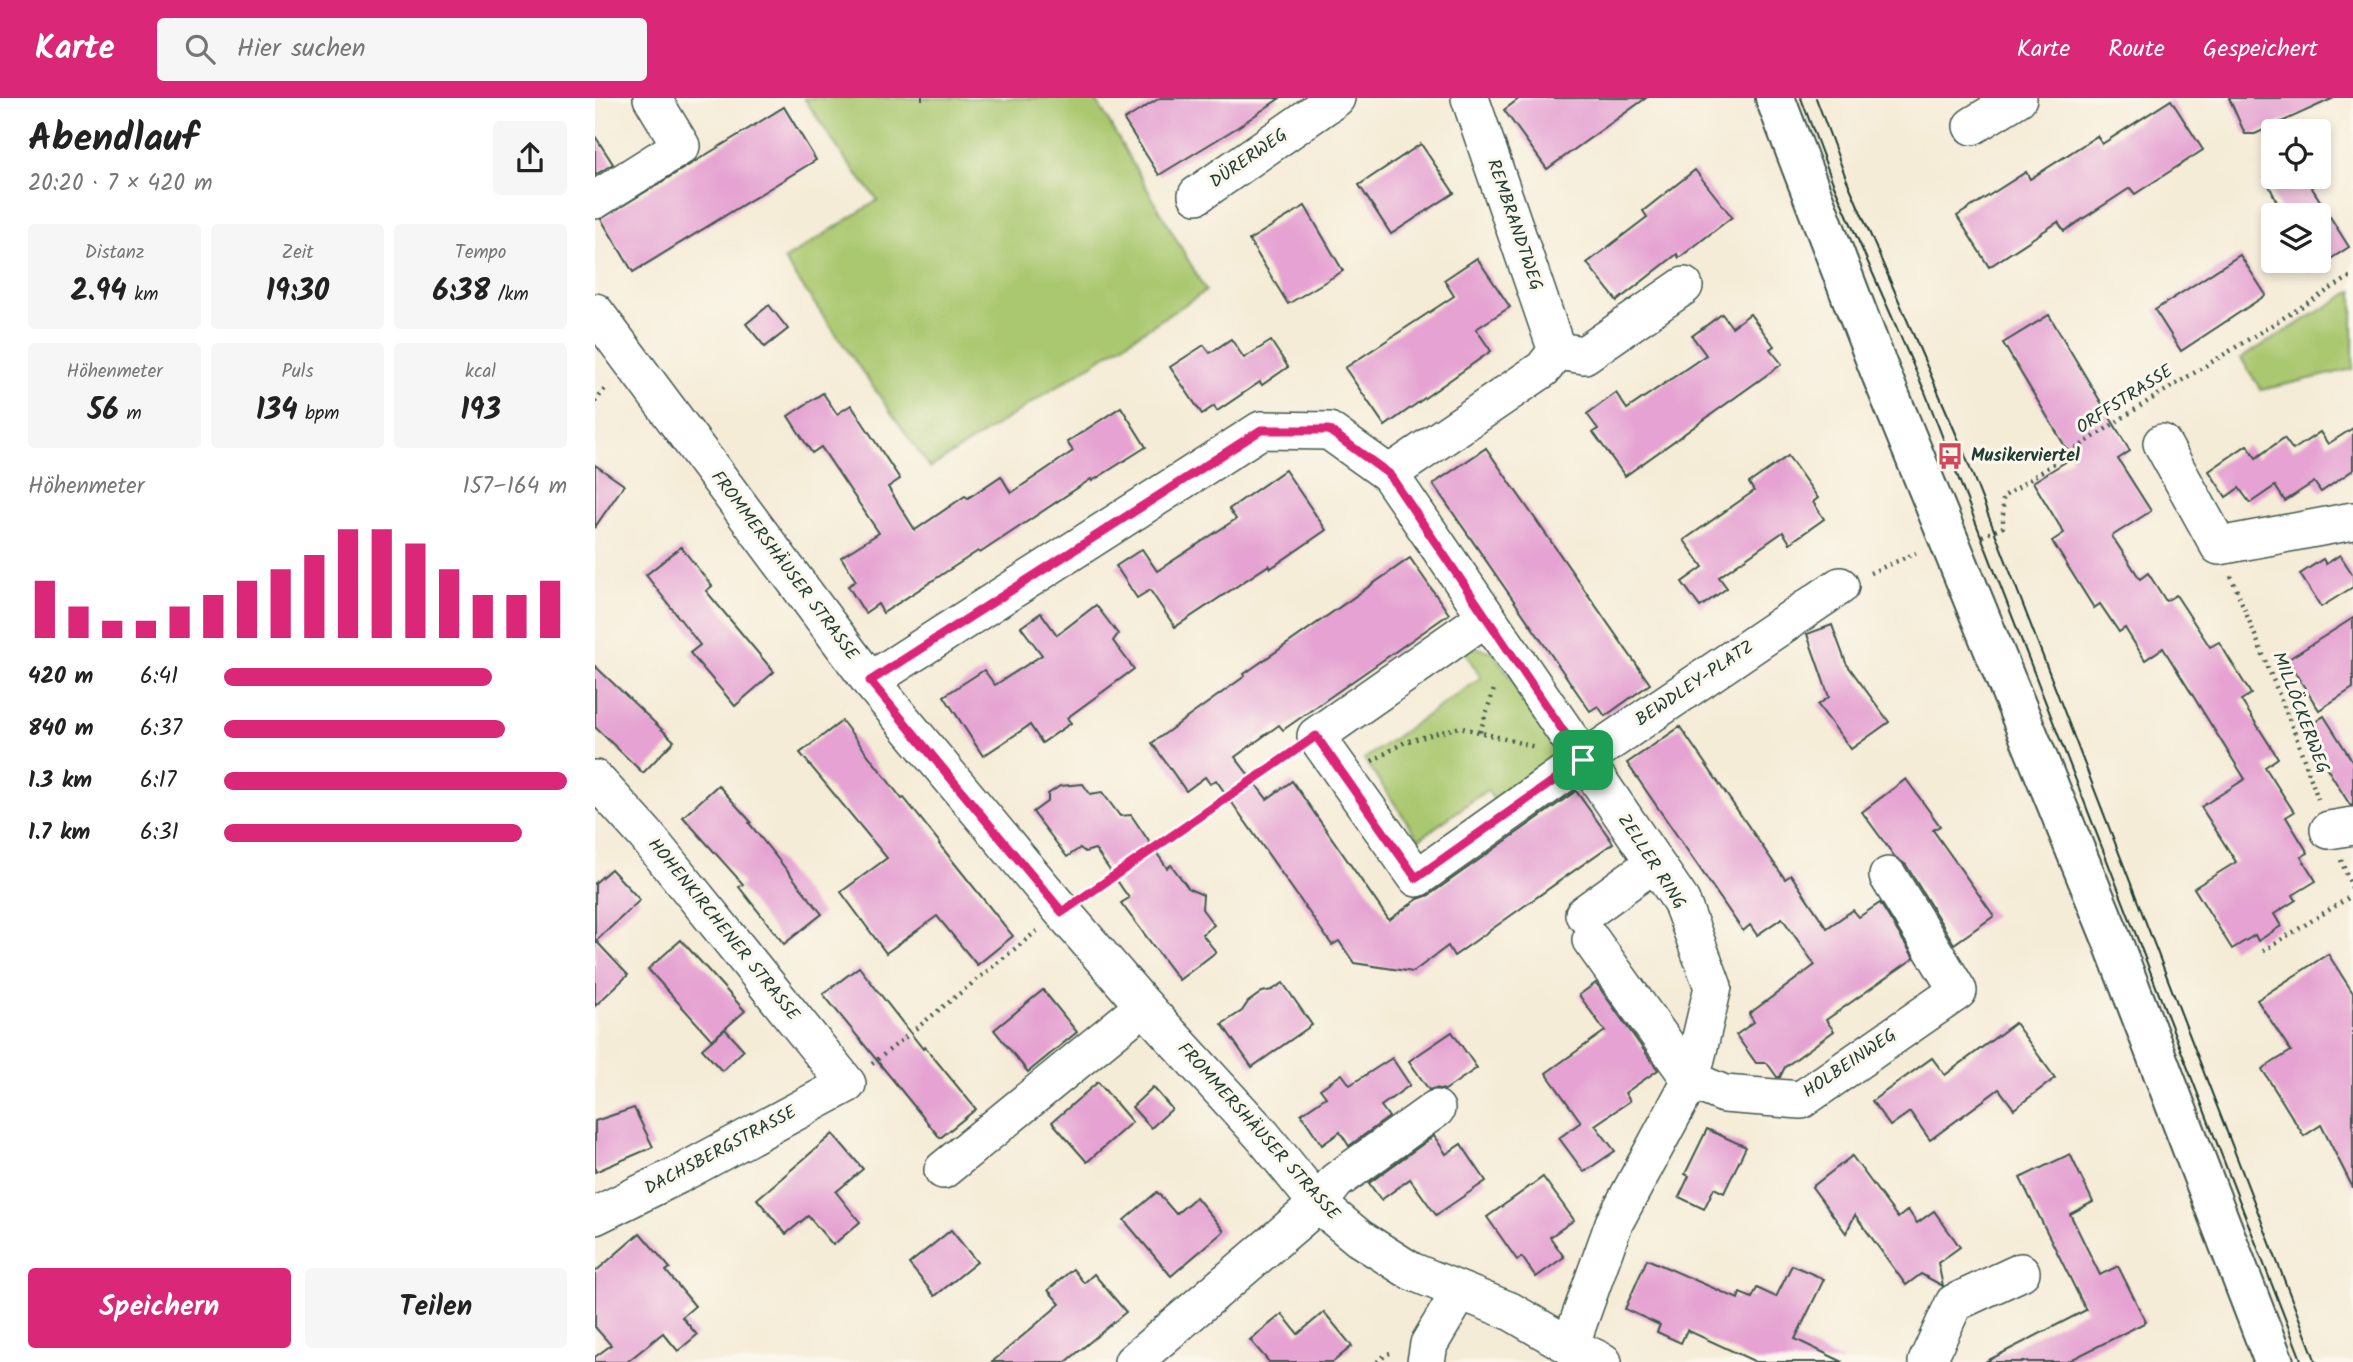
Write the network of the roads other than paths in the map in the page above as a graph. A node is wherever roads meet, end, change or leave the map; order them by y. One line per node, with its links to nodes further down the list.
1 (652, 98): 8 (street)
2 (1336, 98): 7 (street, DÜRERWEG)
3 (1470, 98): 11 (street, REMBRANDTWEG)
4 (1775, 98): 36 (main road)
5 (2018, 98): 6 (street)
6 (1972, 126)
7 (1196, 195)
8 (595, 200)
9 (1684, 286): 11 (street)
10 (595, 312): 17 (street, FROMMERSHÄUSER STRASSE)
11 (1557, 351): 13 (street)
12 (2162, 443): 14 (street)
13 (1389, 474): 16 (street, ZELLER RING); 17 (street, ZELLER RING)
14 (2353, 521)
15 (1840, 586): 18 (street, BEWDLEY-PLATZ)
16 (1486, 617): 18 (street, ZELLER RING); 18 (street, BEWDLEY-PLATZ)
17 (870, 681): 22 (street, FROMMERSHÄUSER STRASSE)
18 (1583, 760): 20 (street, ZELLER RING)
19 (595, 779): 24 (street, HOHENKIRCHENER STRASSE)
20 (1654, 863): 23 (street, ZELLER RING); 23 (street)
21 (1888, 876): 23 (street, HOLBEINWEG)
22 (1144, 1006): 26 (street); 27 (street, FROMMERSHÄUSER STRASSE)
23 (1691, 1080): 31 (street, ZELLER RING)
24 (847, 1084): 28 (street, DACHSBERGSTRASSE)
25 (1436, 1110): 27 (street)
26 (943, 1170)
27 (1318, 1204): 30 (street, FROMMERSHÄUSER STRASSE); 32 (street)
28 (595, 1216)
29 (2021, 1272): 35 (street)
30 (1460, 1292): 31 (street, FROMMERSHÄUSER STRASSE); 33 (street)
31 (1570, 1346): 34 (street, FROMMERSHÄUSER STRASSE)
32 (1133, 1362)
33 (1426, 1362)
34 (1603, 1362)
35 (1927, 1362)
36 (2274, 1362)

